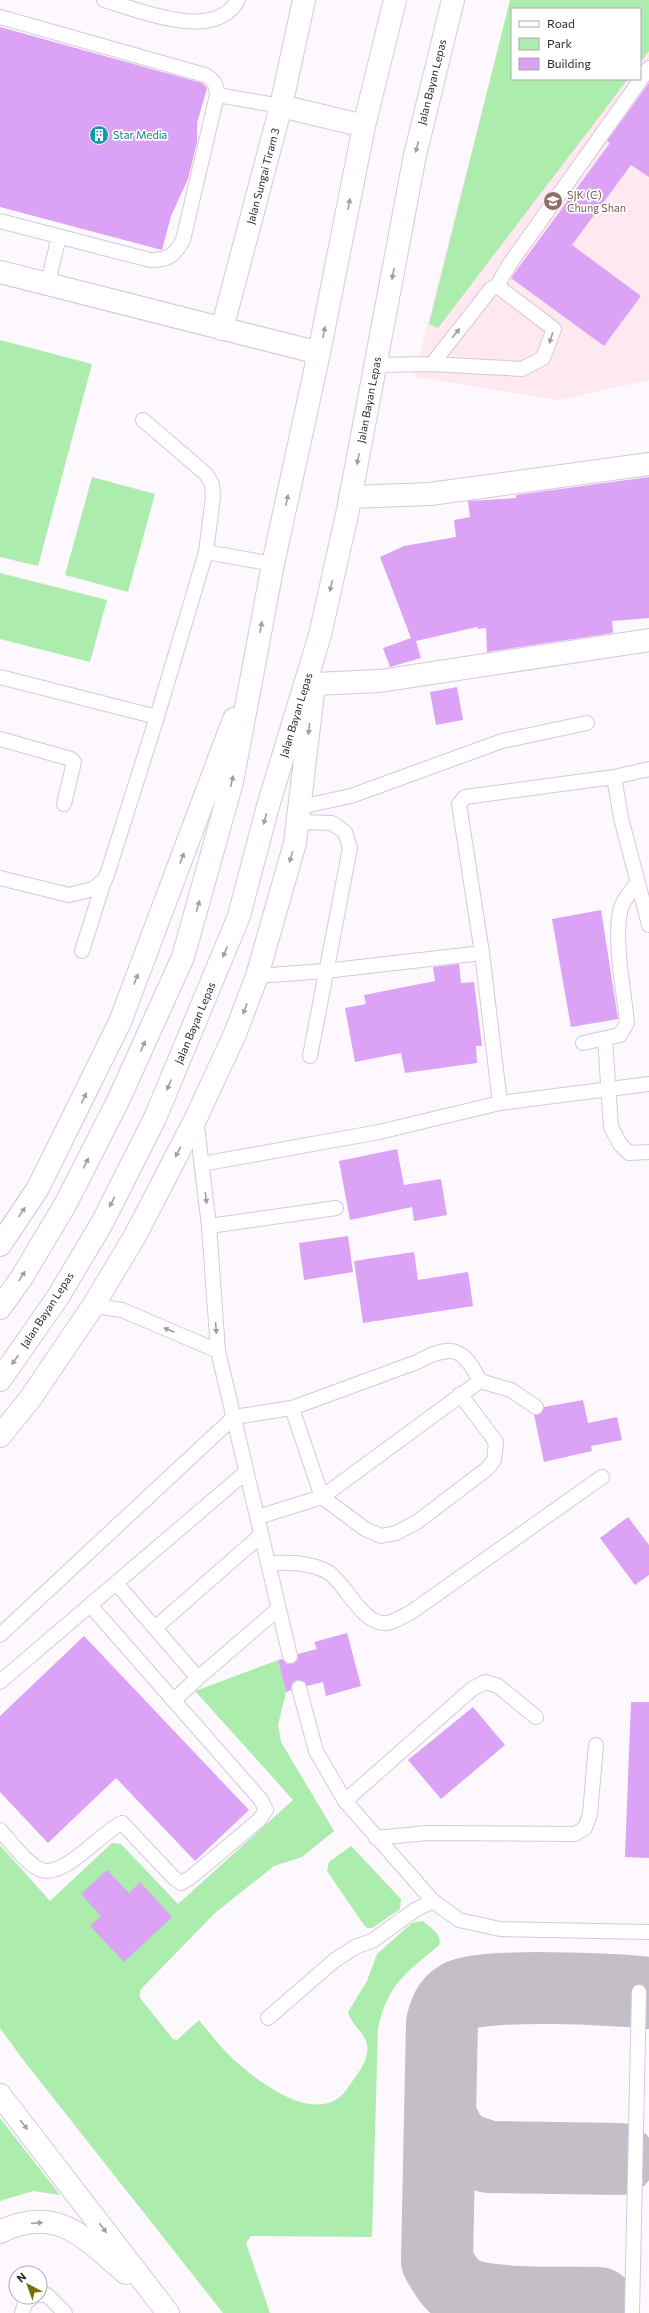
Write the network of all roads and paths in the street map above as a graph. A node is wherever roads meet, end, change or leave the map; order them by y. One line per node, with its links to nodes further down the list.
1 (104, 0): 2 (lane)
2 (238, 0)
3 (304, 0): 11 (main road, Jalan Sungai Tiram 3)
4 (395, 0): 12 (main road)
5 (453, 0): 21 (main road, Jalan Bayan Lepas, one-way to 21)
6 (0, 17): 10 (lane)
7 (649, 68): 8 (lane)
8 (641, 79)
9 (640, 80): 17 (lane)
10 (218, 95): 11 (lane); 14 (lane)
11 (281, 106): 12 (main road); 18 (main road, Jalan Sungai Tiram 3)
12 (364, 126): 19 (main road, one-way to 12)
13 (0, 220): 14 (lane)
14 (59, 237): 16 (lane)
15 (0, 272): 16 (main road)
16 (47, 286): 18 (main road)
17 (497, 286): 20 (lane, one-way to 17); 20 (lane, one-way to 20)
18 (222, 329): 19 (main road)
19 (319, 353): 26 (main road, one-way to 19)
20 (432, 364): 21 (lane)
21 (376, 365): 24 (main road, Jalan Bayan Lepas, one-way to 24)
22 (143, 420): 25 (lane)
23 (649, 464): 24 (main road)
24 (350, 496): 27 (main road, Jalan Bayan Lepas, one-way to 27)
25 (206, 552): 26 (lane); 32 (lane)
26 (273, 564): 29 (main road, one-way to 26)
27 (320, 635): 31 (main road); 62 (main road, Jalan Bayan Lepas, one-way to 62)
28 (649, 640): 31 (main road)
29 (254, 665): 58 (main road, one-way to 29); 60 (main road, one-way to 29)
30 (1, 680): 32 (lane)
31 (314, 684): 38 (main road, one-way to 38)
32 (157, 717): 40 (lane)
33 (587, 723): 38 (lane)
34 (0, 738): 37 (lane)
35 (649, 769): 36 (lane)
36 (614, 777): 41 (lane); 44 (lane)
37 (64, 804)
38 (299, 814): 45 (lane); 46 (main road, one-way to 46)
39 (0, 878): 40 (lane)
40 (106, 878): 43 (lane)
41 (637, 883): 42 (lane); 47 (lane)
42 (649, 925)
43 (82, 951)
44 (482, 954): 45 (lane); 52 (lane)
45 (325, 972): 46 (lane); 49 (lane)
46 (256, 976): 53 (main road, one-way to 53)
47 (605, 1039): 48 (lane); 51 (lane)
48 (583, 1043)
49 (310, 1056)
50 (649, 1084): 51 (lane)
51 (609, 1090): 52 (lane); 54 (lane)
52 (500, 1103): 55 (lane)
53 (196, 1118): 55 (lane); 59 (main road, one-way to 59)
54 (649, 1152)
55 (202, 1164): 57 (lane, one-way to 57)
56 (336, 1208): 57 (lane)
57 (209, 1226): 61 (lane, one-way to 61)
58 (0, 1245)
59 (93, 1306): 61 (lane, one-way to 59); 68 (main road)
60 (0, 1308)
61 (218, 1351): 67 (lane)
62 (0, 1380)
63 (480, 1381): 64 (lane); 65 (lane); 66 (lane)
64 (460, 1394): 71 (lane); 71 (lane)
65 (536, 1407)
66 (292, 1408): 67 (lane); 71 (lane)
67 (234, 1417): 69 (lane); 79 (lane)
68 (0, 1436)
69 (246, 1472): 72 (lane); 75 (lane)
70 (602, 1477): 74 (lane)
71 (322, 1497): 72 (lane)
72 (258, 1517): 73 (lane)
73 (261, 1535): 74 (lane); 78 (lane)
74 (268, 1564): 77 (lane)
75 (116, 1583): 76 (lane); 78 (lane)
76 (90, 1605): 82 (lane); 84 (lane)
77 (278, 1608): 80 (lane); 81 (lane)
78 (155, 1628): 81 (lane)
79 (0, 1635)
80 (290, 1656)
81 (198, 1678): 84 (lane)
82 (0, 1682)
83 (299, 1688): 87 (lane)
84 (174, 1700): 88 (lane)
85 (536, 1717): 87 (lane)
86 (596, 1745): 89 (lane)
87 (345, 1801): 89 (lane)
88 (0, 1830)
89 (376, 1838): 90 (lane)
90 (433, 1901): 91 (lane); 93 (lane)
91 (649, 1932)
92 (639, 1992): 99 (lane)
93 (268, 2018)
94 (0, 2095): 97 (main road, one-way to 97)
95 (0, 2232): 97 (main road, one-way to 97)
96 (48, 2296): 98 (lane)
97 (163, 2307)
98 (65, 2313)
99 (632, 2313)

